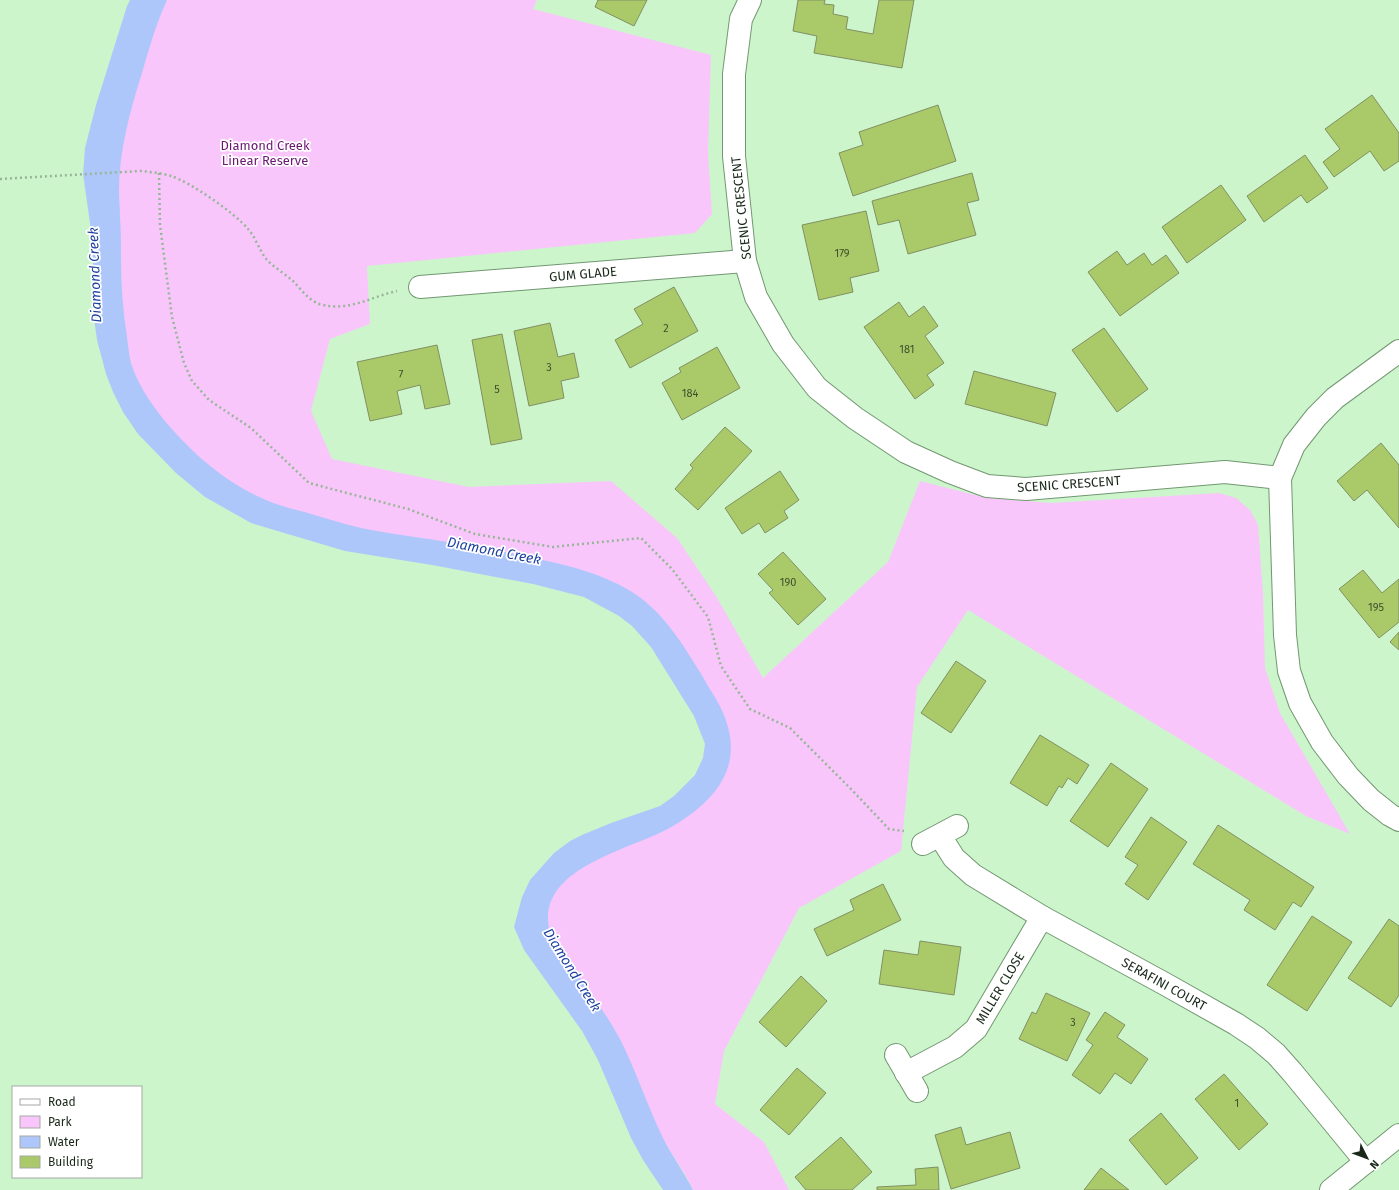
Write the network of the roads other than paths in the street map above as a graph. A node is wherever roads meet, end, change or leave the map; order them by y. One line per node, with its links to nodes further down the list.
1 (750, 0): 2 (street, SCENIC CRESCENT)
2 (745, 261): 3 (street, GUM GLADE); 5 (street, SCENIC CRESCENT)
3 (420, 287)
4 (1399, 351): 5 (street)
5 (1280, 478): 6 (street)
6 (1399, 820)
7 (940, 835): 8 (street, SERAFINI COURT)
8 (1042, 917): 9 (street, MILLER CLOSE); 11 (street, SERAFINI COURT)
9 (906, 1073)
10 (1399, 1136): 11 (street)
11 (1366, 1162): 12 (street)
12 (1331, 1190)

